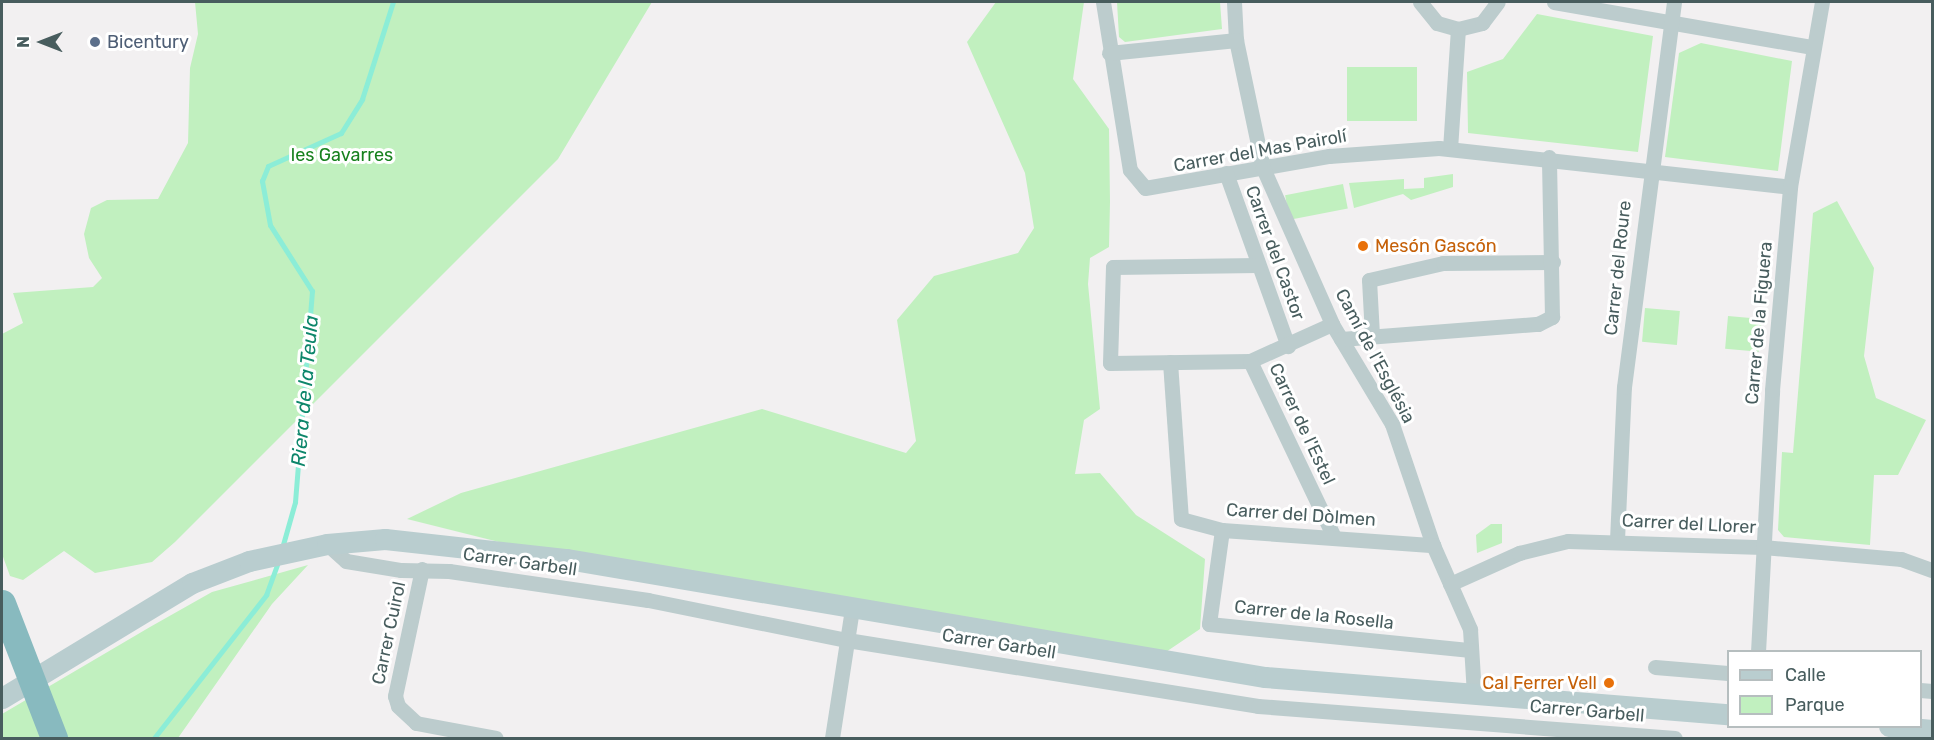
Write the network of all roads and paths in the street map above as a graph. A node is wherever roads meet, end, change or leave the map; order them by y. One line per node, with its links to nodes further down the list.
1 (1103, 2): 12 (street, Carrer del Mas Pairolí)
2 (1234, 2): 10 (street, Camí de l'Església)
3 (1420, 2): 9 (street)
4 (1498, 2): 9 (street)
5 (1554, 2): 8 (street)
6 (1674, 2): 8 (street, Carrer del Roure)
7 (1822, 2): 11 (street, Carrer de la Figuera)
8 (1670, 22): 11 (street); 16 (street, Carrer del Roure)
9 (1458, 29): 13 (street)
10 (1236, 40): 12 (street); 15 (street, Camí de l'Església)
11 (1811, 47): 18 (street, Carrer de la Figuera)
12 (1109, 53): 17 (street, Carrer del Mas Pairolí)
13 (1450, 149): 14 (street, Carrer del Mas Pairolí); 15 (street, Carrer del Mas Pairolí)
14 (1549, 157): 16 (street, Carrer del Mas Pairolí); 19 (street)
15 (1263, 168): 17 (street, Carrer del Mas Pairolí); 21 (street, Camí de l'Església)
16 (1648, 171): 18 (street, Carrer del Mas Pairolí); 29 (street, Carrer del Roure)
17 (1226, 173): 20 (street, Carrer del Castor)
18 (1790, 187): 32 (street, Carrer de la Figuera)
19 (1553, 262): 22 (street); 22 (street)
20 (1258, 265): 24 (street, Carrer del Castor); 26 (street)
21 (1332, 324): 23 (street, Camí de l'Església); 24 (street)
22 (1372, 335): 23 (street)
23 (1341, 339): 31 (street, Camí de l'Església)
24 (1288, 346): 25 (street)
25 (1250, 361): 26 (street); 28 (street, Carrer de l'Estel)
26 (1170, 362): 27 (street, Carrer del Dòlmen)
27 (1222, 531): 28 (street, Carrer del Dòlmen); 39 (street, Carrer de la Rosella)
28 (1334, 537): 31 (street, Carrer del Dòlmen)
29 (1617, 540): 32 (street, Carrer del Llorer); 35 (street, Carrer del Llorer)
30 (327, 544): 33 (street, Carrer Garbell); 37 (main road); 44 (main road)
31 (1433, 545): 35 (street, Camí de l'Església)
32 (1763, 547): 34 (street, Carrer del Llorer); 40 (street, Carrer de la Figuera)
33 (422, 569): 38 (street, Carrer Garbell); 49 (street, Carrer Cuirol)
34 (1932, 570)
35 (1450, 584): 39 (street, Camí de l'Església)
36 (2, 605): 48 (highway)
37 (852, 609): 38 (street); 43 (main road)
38 (847, 640): 50 (street); 51 (street, Carrer Garbell)
39 (1471, 650): 43 (street, Camí de l'Església)
40 (1758, 650)
41 (1655, 667): 42 (street)
42 (1727, 673)
43 (1474, 694): 45 (main road)
44 (2, 698)
45 (1727, 714)
46 (1910, 728): 47 (main road)
47 (1932, 730)
48 (54, 738)
49 (496, 738)
50 (832, 738)
51 (1675, 738)

